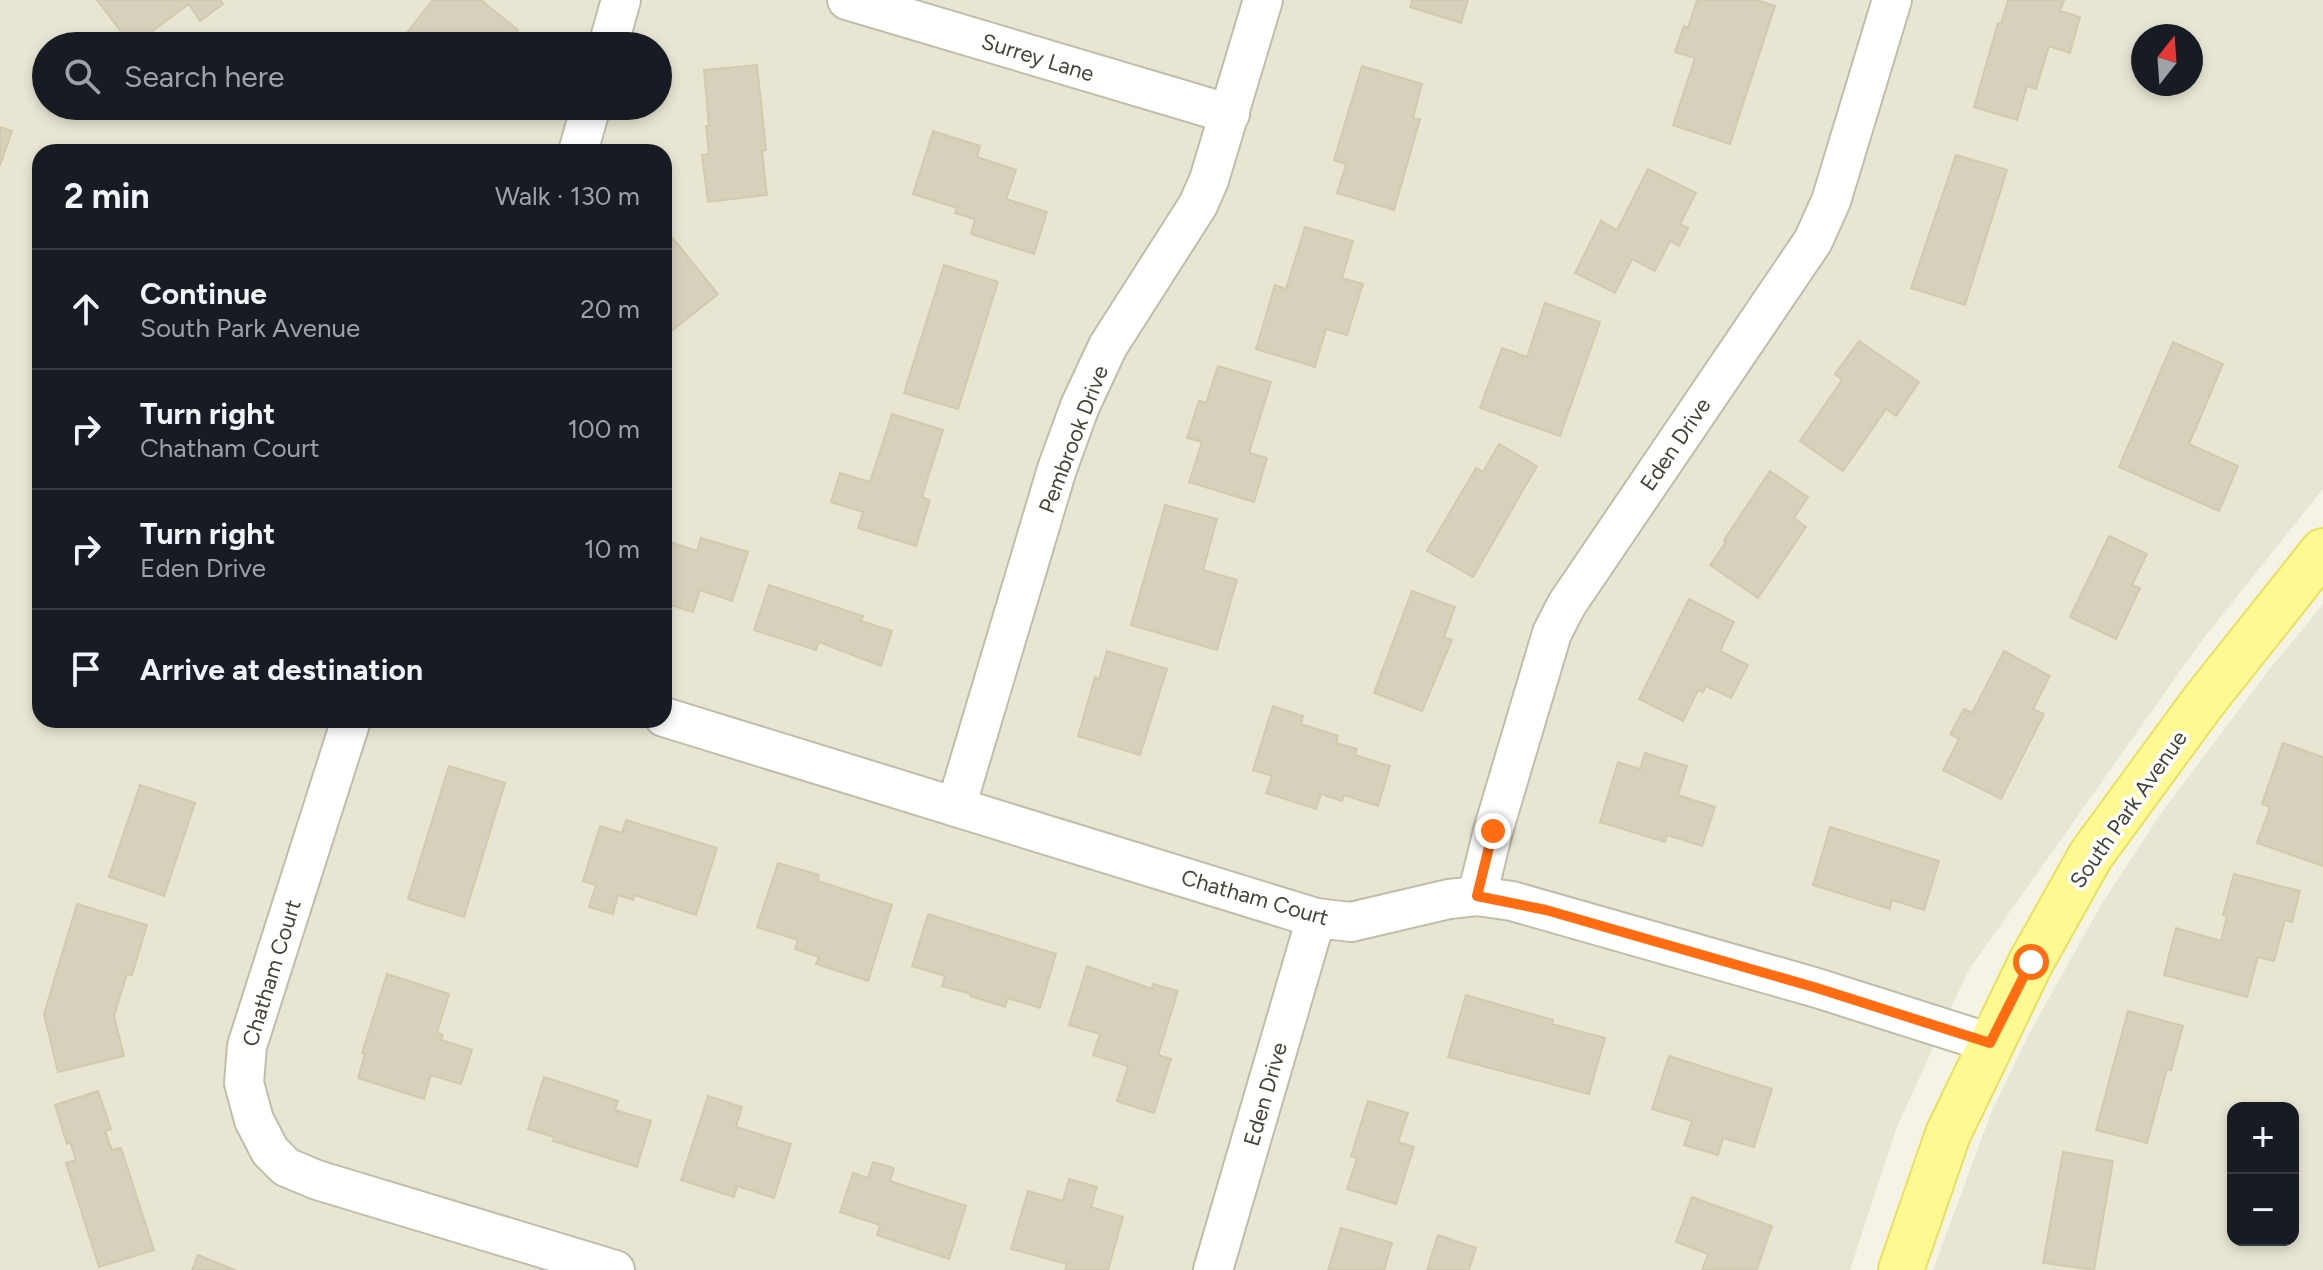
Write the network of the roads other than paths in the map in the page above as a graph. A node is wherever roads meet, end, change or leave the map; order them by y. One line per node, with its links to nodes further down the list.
1 (621, 0): 5 (street)
2 (847, 0): 6 (street, Surrey Lane)
3 (1263, 0): 6 (street, Pembrook Drive)
4 (1892, 0): 13 (street, Eden Drive)
5 (612, 32)
6 (1230, 114): 12 (street, Pembrook Drive)
7 (587, 120): 8 (street)
8 (580, 144)
9 (2323, 551): 15 (main road, South Park Avenue)
10 (672, 719): 12 (street, Chatham Court)
11 (348, 728): 16 (street, Chatham Court)
12 (956, 807): 14 (street, Chatham Court)
13 (1477, 896): 14 (street, Chatham Court); 15 (street, Chatham Court)
14 (1316, 918): 17 (street, Eden Drive)
15 (1990, 1043): 18 (main road, South Park Avenue)
16 (615, 1270)
17 (1213, 1270)
18 (1901, 1270)

